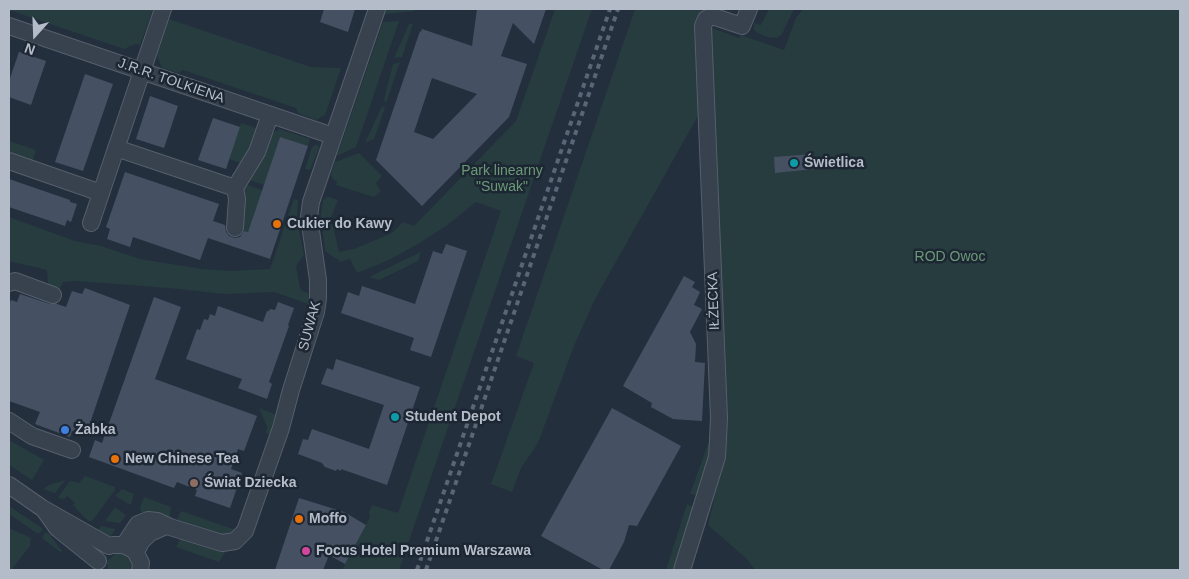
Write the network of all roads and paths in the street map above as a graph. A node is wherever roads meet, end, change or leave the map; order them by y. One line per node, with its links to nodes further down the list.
1 (163, 9): 6 (street)
2 (377, 9): 8 (street, SUWAK)
3 (747, 15): 4 (street)
4 (710, 17): 24 (street, IŁŻECKA)
5 (9, 26): 6 (street, J.R.R. TOLKIENA)
6 (142, 72): 7 (street, J.R.R. TOLKIENA); 9 (street)
7 (270, 115): 8 (street, J.R.R. TOLKIENA); 11 (street)
8 (333, 136): 21 (street, SUWAK)
9 (116, 148): 11 (street); 12 (street)
10 (9, 161): 12 (street)
11 (235, 188): 14 (street)
12 (101, 193): 13 (street)
13 (91, 223)
14 (235, 228)
15 (9, 283): 16 (street)
16 (53, 295)
17 (9, 421): 18 (street)
18 (72, 450)
19 (9, 485): 20 (street)
20 (42, 508): 21 (street); 22 (street)
21 (123, 548): 22 (street, SUWAK); 23 (street)
22 (98, 565)
23 (141, 570)
24 (682, 570)

